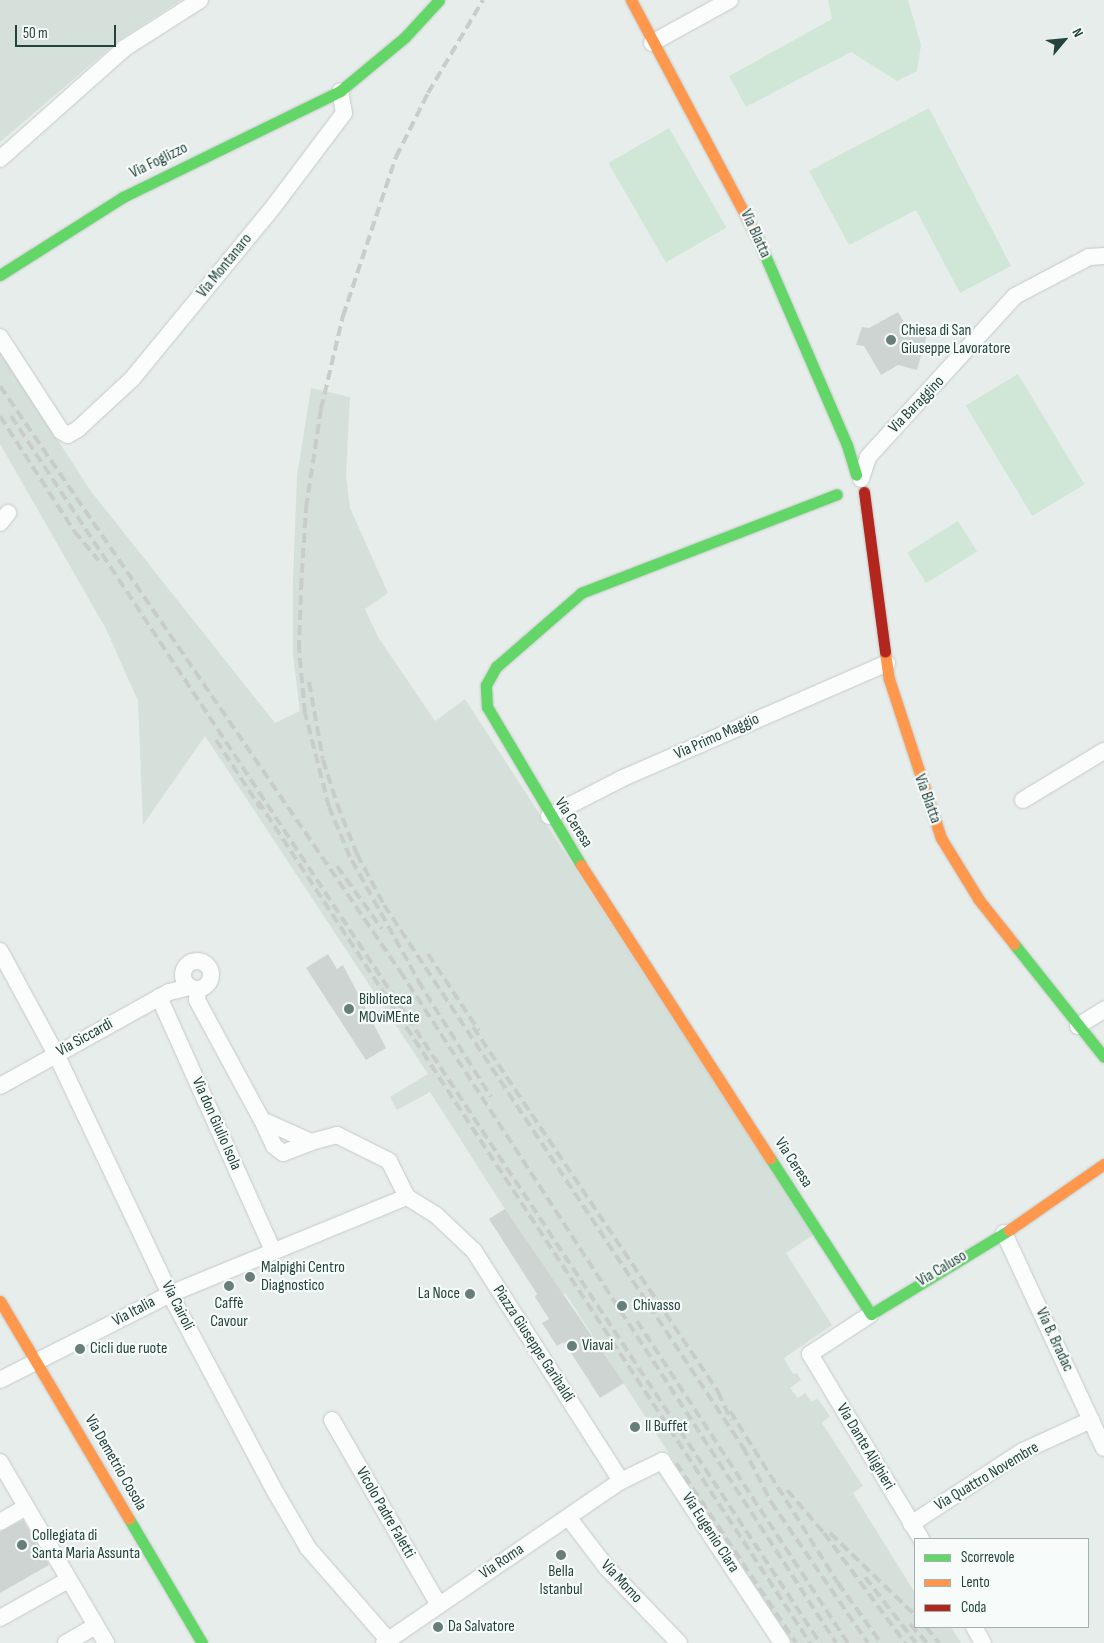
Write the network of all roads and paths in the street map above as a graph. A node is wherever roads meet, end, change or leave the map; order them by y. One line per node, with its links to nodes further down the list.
1 (200, 0): 7 (street)
2 (439, 0): 6 (street)
3 (631, 0): 5 (street, Via Blatta)
4 (730, 0): 5 (street)
5 (652, 43): 11 (street, Via Blatta)
6 (340, 91): 9 (street, Via Foglizzo); 10 (street, Via Montanaro)
7 (0, 159)
8 (1104, 256): 13 (street, Via Baraggino)
9 (0, 275)
10 (0, 337)
11 (841, 434): 12 (street, Via Blatta); 13 (street, Via Blatta)
12 (840, 477): 13 (street); 14 (street, Via Blatta)
13 (860, 482): 14 (street); 15 (street, Via Blatta)
14 (837, 494): 18 (street, Via Ceresa)
15 (887, 663): 18 (street, Via Primo Maggio); 22 (street, Via Blatta)
16 (1104, 751): 17 (street)
17 (1022, 800)
18 (549, 816): 34 (street, Via Ceresa)
19 (0, 951): 23 (street, Via Cairoli)
20 (164, 994): 23 (street, Via Siccardi); 29 (street, Via Siccardi); 31 (street, Via don Giulio Isola)
21 (1104, 1010): 22 (street)
22 (1078, 1026): 24 (street, Via Blatta)
23 (56, 1054): 25 (street, Via Siccardi); 32 (street, Via Cairoli)
24 (1104, 1057)
25 (0, 1086)
26 (1104, 1164): 28 (street, Via Caluso)
27 (1104, 1171): 28 (street, Via Caluso)
28 (1074, 1186): 30 (street, Via Caluso)
29 (407, 1197): 31 (street, Via Italia); 42 (street, Piazza Giuseppe Garibaldi)
30 (1004, 1233): 34 (street, Via Caluso); 39 (street, Via B. Bradac)
31 (274, 1252): 32 (street, Via Italia)
32 (170, 1294): 36 (street, Via Italia); 53 (street, Via Cairoli)
33 (0, 1301): 36 (street, Via Demetrio Cosola)
34 (870, 1314): 35 (street, Via Caluso)
35 (810, 1354): 46 (street, Via Dante Alighieri)
36 (37, 1363): 37 (street, Via Italia); 56 (street, Via Demetrio Cosola)
37 (0, 1380)
38 (332, 1420): 49 (street, Vicolo Padre Faletti)
39 (1091, 1420): 40 (street, Via B. Bradac); 46 (street, Via Quattro Novembre)
40 (1104, 1448)
41 (0, 1462): 43 (street)
42 (621, 1481): 44 (street, Via Roma); 58 (street, Via Eugenio Clara)
43 (26, 1507): 45 (street); 48 (street)
44 (568, 1517): 49 (street, Via Roma); 57 (street, Via Momo)
45 (0, 1522)
46 (911, 1524): 47 (street, Via Dante Alighieri)
47 (919, 1538)
48 (68, 1580): 50 (street); 51 (street)
49 (439, 1606): 53 (street, Via Roma)
50 (0, 1618)
51 (96, 1626): 54 (street); 55 (street)
52 (975, 1628): 59 (street)
53 (387, 1642)
54 (66, 1643)
55 (106, 1643)
56 (200, 1643)
57 (679, 1643)
58 (782, 1643)
59 (983, 1643)

